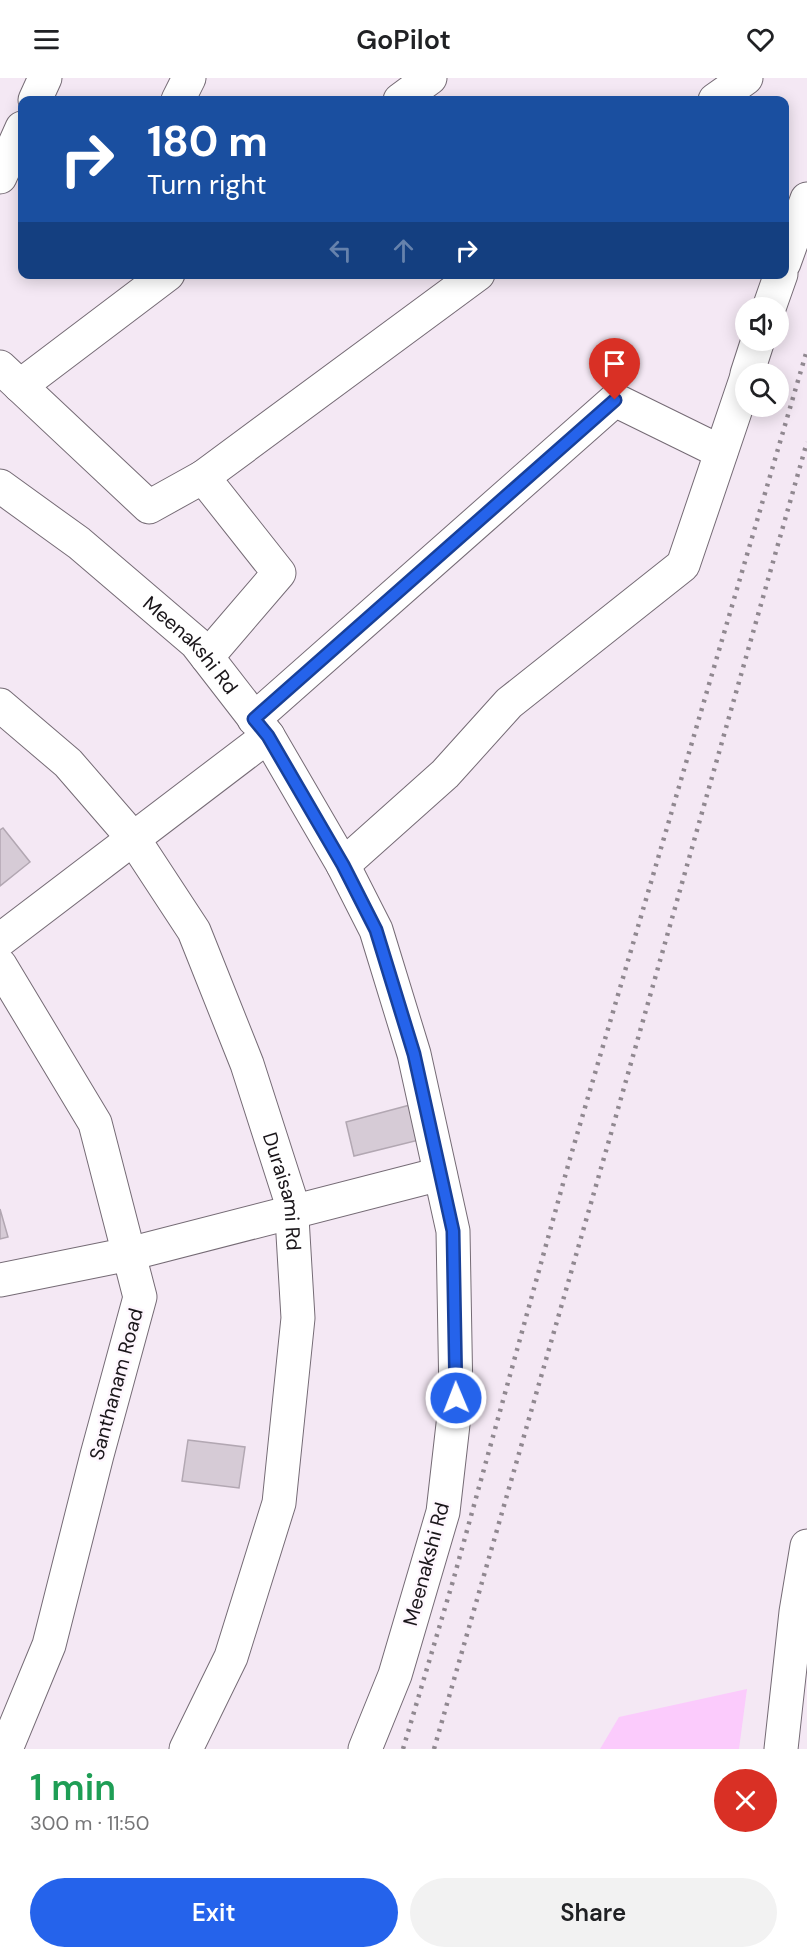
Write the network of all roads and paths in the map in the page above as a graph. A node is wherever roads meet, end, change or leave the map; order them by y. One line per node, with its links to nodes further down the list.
1 (45, 78): 5 (street)
2 (189, 78): 6 (street)
3 (430, 78): 7 (street)
4 (746, 78): 8 (street)
5 (37, 96)
6 (180, 96)
7 (405, 96)
8 (721, 96)
9 (18, 137): 10 (street)
10 (0, 177)
11 (807, 199): 12 (street)
12 (789, 249)
13 (154, 279): 16 (street)
14 (471, 279): 21 (street)
15 (779, 279): 17 (street)
16 (134, 286): 18 (street)
17 (773, 297)
18 (10, 376): 21 (street)
19 (735, 411): 20 (street)
20 (721, 452): 25 (street); 27 (street)
21 (203, 477): 23 (street)
22 (0, 486): 23 (street, Meenakshi Rd)
23 (207, 657): 25 (street, Meenakshi Rd)
24 (0, 705): 26 (street, Duraisami Rd)
25 (261, 728): 26 (street); 27 (street, Meenakshi Rd)
26 (134, 837): 28 (street); 31 (street, Duraisami Rd)
27 (343, 865): 30 (street, Meenakshi Rd)
28 (0, 940)
29 (0, 965): 32 (street, Santhanam Road)
30 (441, 1174): 31 (street); 38 (street, Meenakshi Rd)
31 (291, 1211): 32 (street); 37 (street, Duraisami Rd)
32 (129, 1254): 33 (street); 36 (street, Santhanam Road)
33 (0, 1280)
34 (807, 1546): 35 (street)
35 (801, 1611): 39 (street)
36 (6, 1749)
37 (186, 1749)
38 (365, 1749)
39 (781, 1749)

